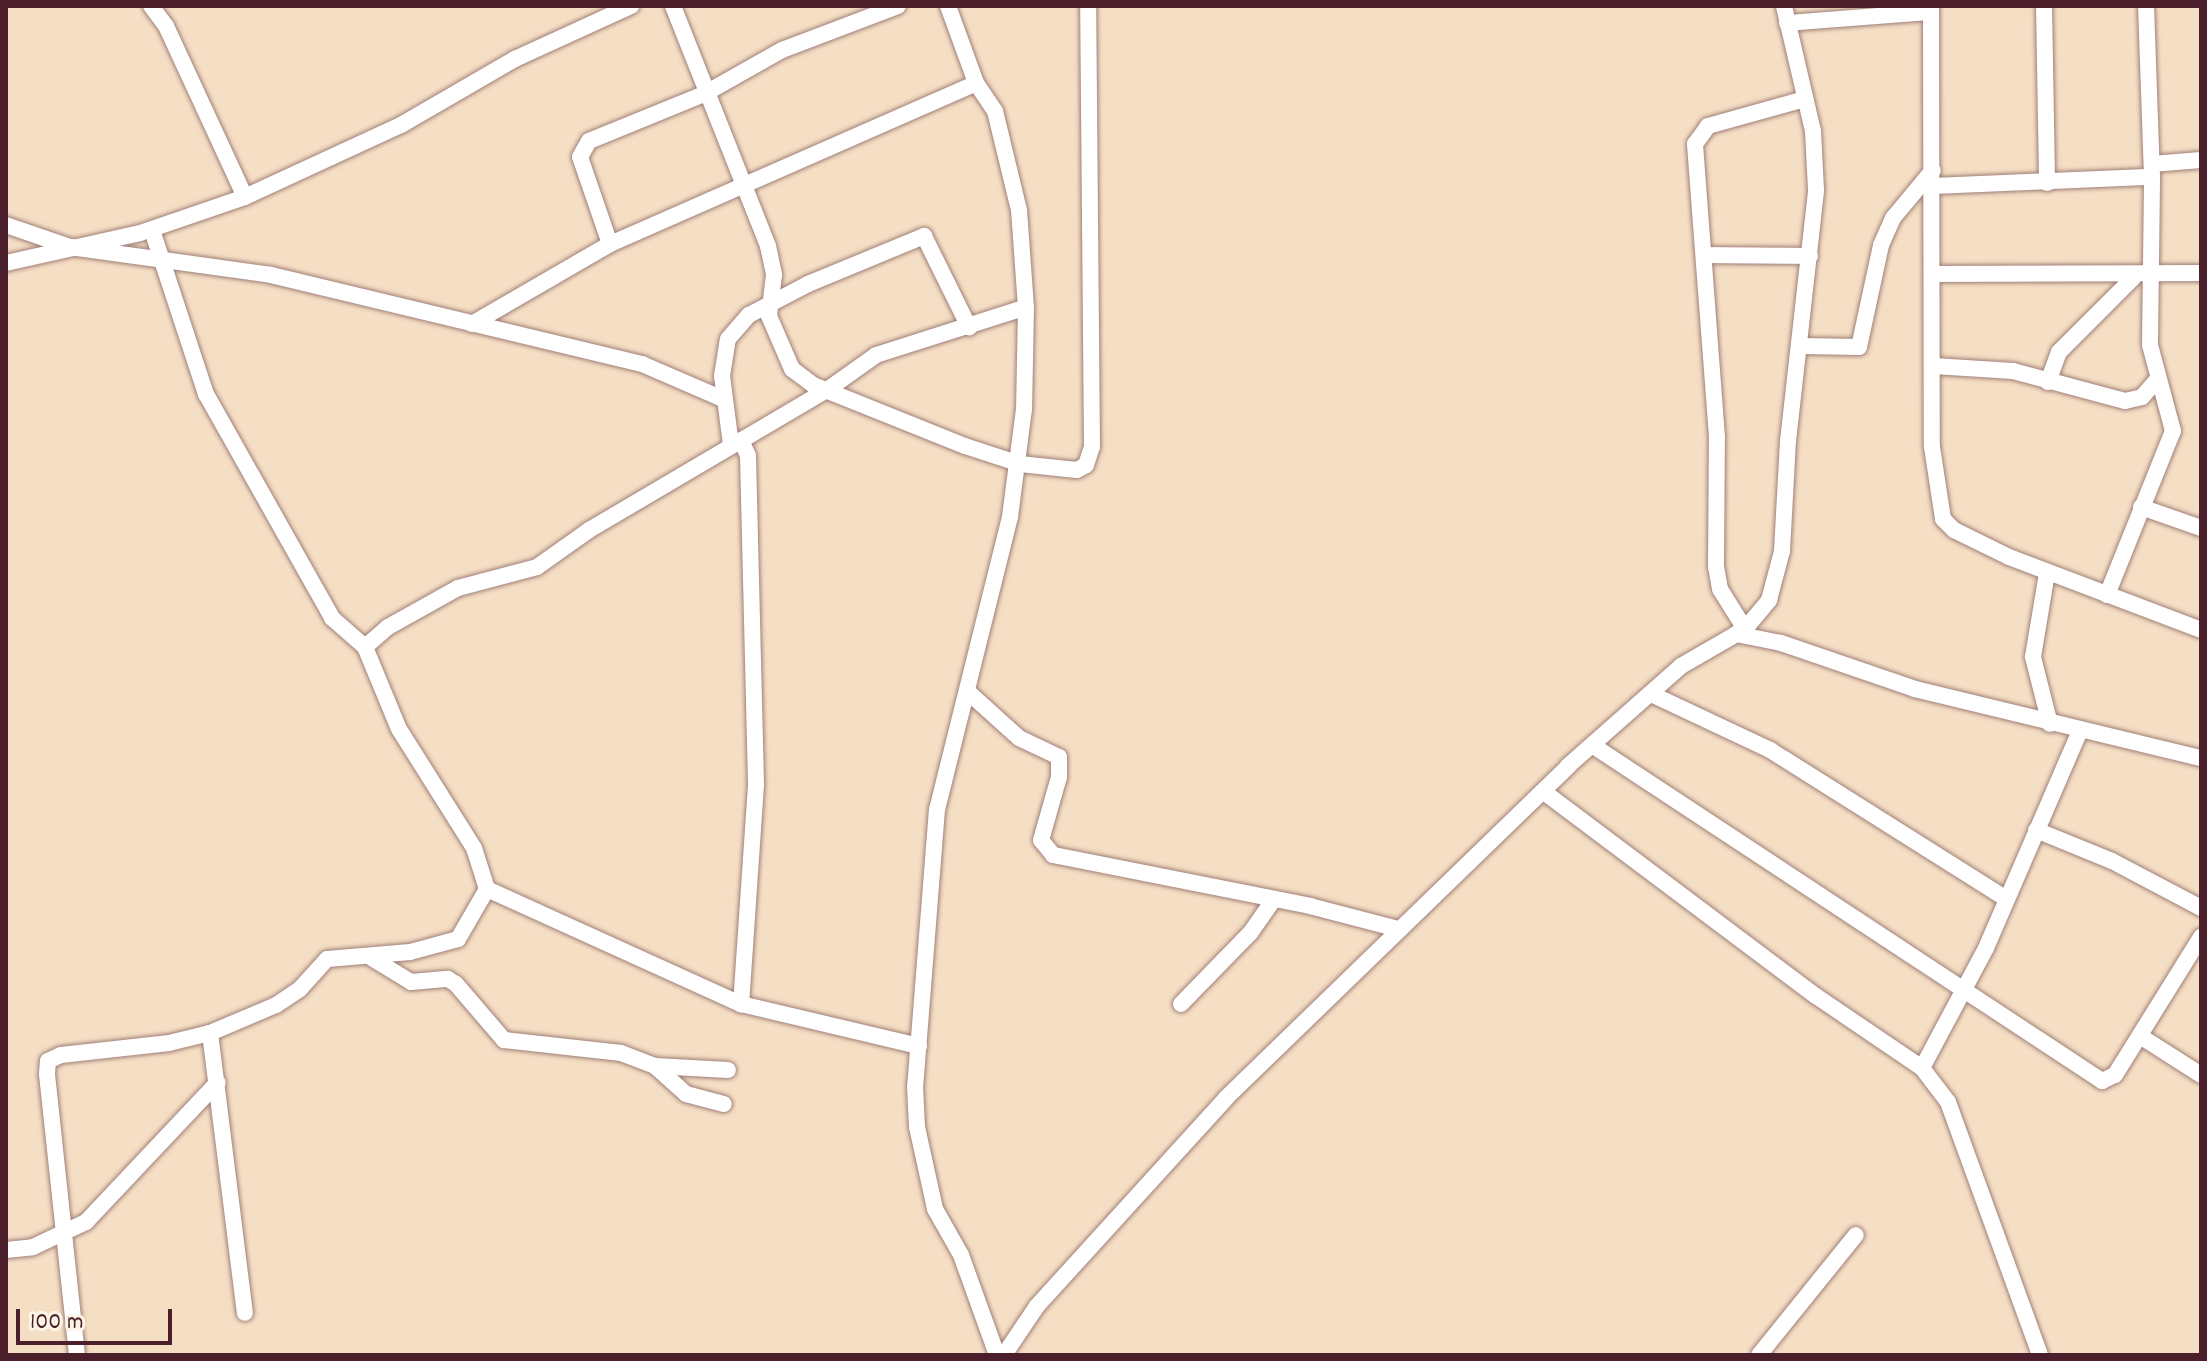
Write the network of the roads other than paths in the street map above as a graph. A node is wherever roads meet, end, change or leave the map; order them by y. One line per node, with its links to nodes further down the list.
1 (151, 6): 19 (street)
2 (631, 6): 19 (street)
3 (673, 6): 12 (street)
4 (898, 6): 12 (street)
5 (948, 6): 11 (street)
6 (1088, 6): 42 (street)
7 (2044, 6): 17 (street)
8 (2146, 6): 15 (street)
9 (1931, 9): 10 (street); 16 (street)
10 (1785, 14): 13 (street)
11 (976, 83): 18 (street); 32 (street)
12 (704, 94): 18 (street); 22 (street)
13 (1805, 99): 24 (street); 25 (street)
14 (2201, 160): 15 (street)
15 (2152, 171): 17 (street); 30 (street)
16 (1933, 178): 17 (street); 29 (street); 35 (street)
17 (2047, 183)
18 (743, 186): 22 (street); 31 (street)
19 (245, 197): 21 (street)
20 (6, 225): 23 (street)
21 (152, 230): 23 (street); 26 (street)
22 (610, 244): 33 (street)
23 (70, 247): 26 (street); 27 (street)
24 (1704, 255): 25 (street); 48 (street)
25 (1810, 256): 35 (street)
26 (160, 258): 33 (street); 49 (street)
27 (6, 263)
28 (2201, 273): 30 (street)
29 (1933, 274): 30 (street); 36 (street)
30 (2142, 276): 37 (street); 38 (street)
31 (767, 306): 34 (street); 39 (street); 40 (street)
32 (1026, 307): 34 (street); 42 (street)
33 (472, 324): 40 (street)
34 (969, 327): 39 (street)
35 (1802, 346): 48 (street)
36 (1934, 366): 38 (street); 45 (street)
37 (2156, 381): 38 (street); 43 (street)
38 (2048, 382)
39 (827, 390): 41 (street); 42 (street)
40 (723, 399): 41 (street)
41 (736, 442): 49 (street); 66 (street)
42 (1020, 464): 50 (street)
43 (2141, 507): 44 (street); 46 (street)
44 (2201, 528)
45 (2047, 573): 46 (street); 52 (street)
46 (2107, 595): 47 (street)
47 (2201, 630)
48 (1740, 632): 51 (street); 52 (street)
49 (365, 647): 58 (street)
50 (967, 691): 59 (street); 70 (street)
51 (1651, 694): 54 (street); 60 (street)
52 (2050, 724): 53 (street)
53 (2080, 731): 55 (street); 57 (street)
54 (1592, 745): 56 (street); 65 (street)
55 (2201, 758)
56 (1544, 792): 62 (street); 72 (street)
57 (2036, 830): 60 (street); 61 (street)
58 (487, 889): 64 (street); 66 (street)
59 (1274, 899): 62 (street); 67 (street)
60 (2007, 899): 65 (street)
61 (2201, 908)
62 (1398, 929): 83 (street)
63 (2201, 937): 69 (street)
64 (370, 957): 68 (street); 71 (street)
65 (1967, 988): 69 (street); 72 (street)
66 (741, 1004): 70 (street)
67 (1181, 1004)
68 (210, 1033): 75 (street); 77 (street)
69 (2140, 1036): 74 (street)
70 (919, 1046): 82 (street)
71 (655, 1066): 73 (street); 76 (street)
72 (1922, 1068): 85 (street)
73 (728, 1070)
74 (2201, 1075)
75 (218, 1082): 77 (street); 80 (street)
76 (724, 1104)
77 (62, 1235): 79 (street); 81 (street)
78 (1856, 1235): 84 (street)
79 (6, 1250)
80 (245, 1313)
81 (77, 1355)
82 (997, 1355)
83 (1004, 1355)
84 (1759, 1355)
85 (2040, 1355)

